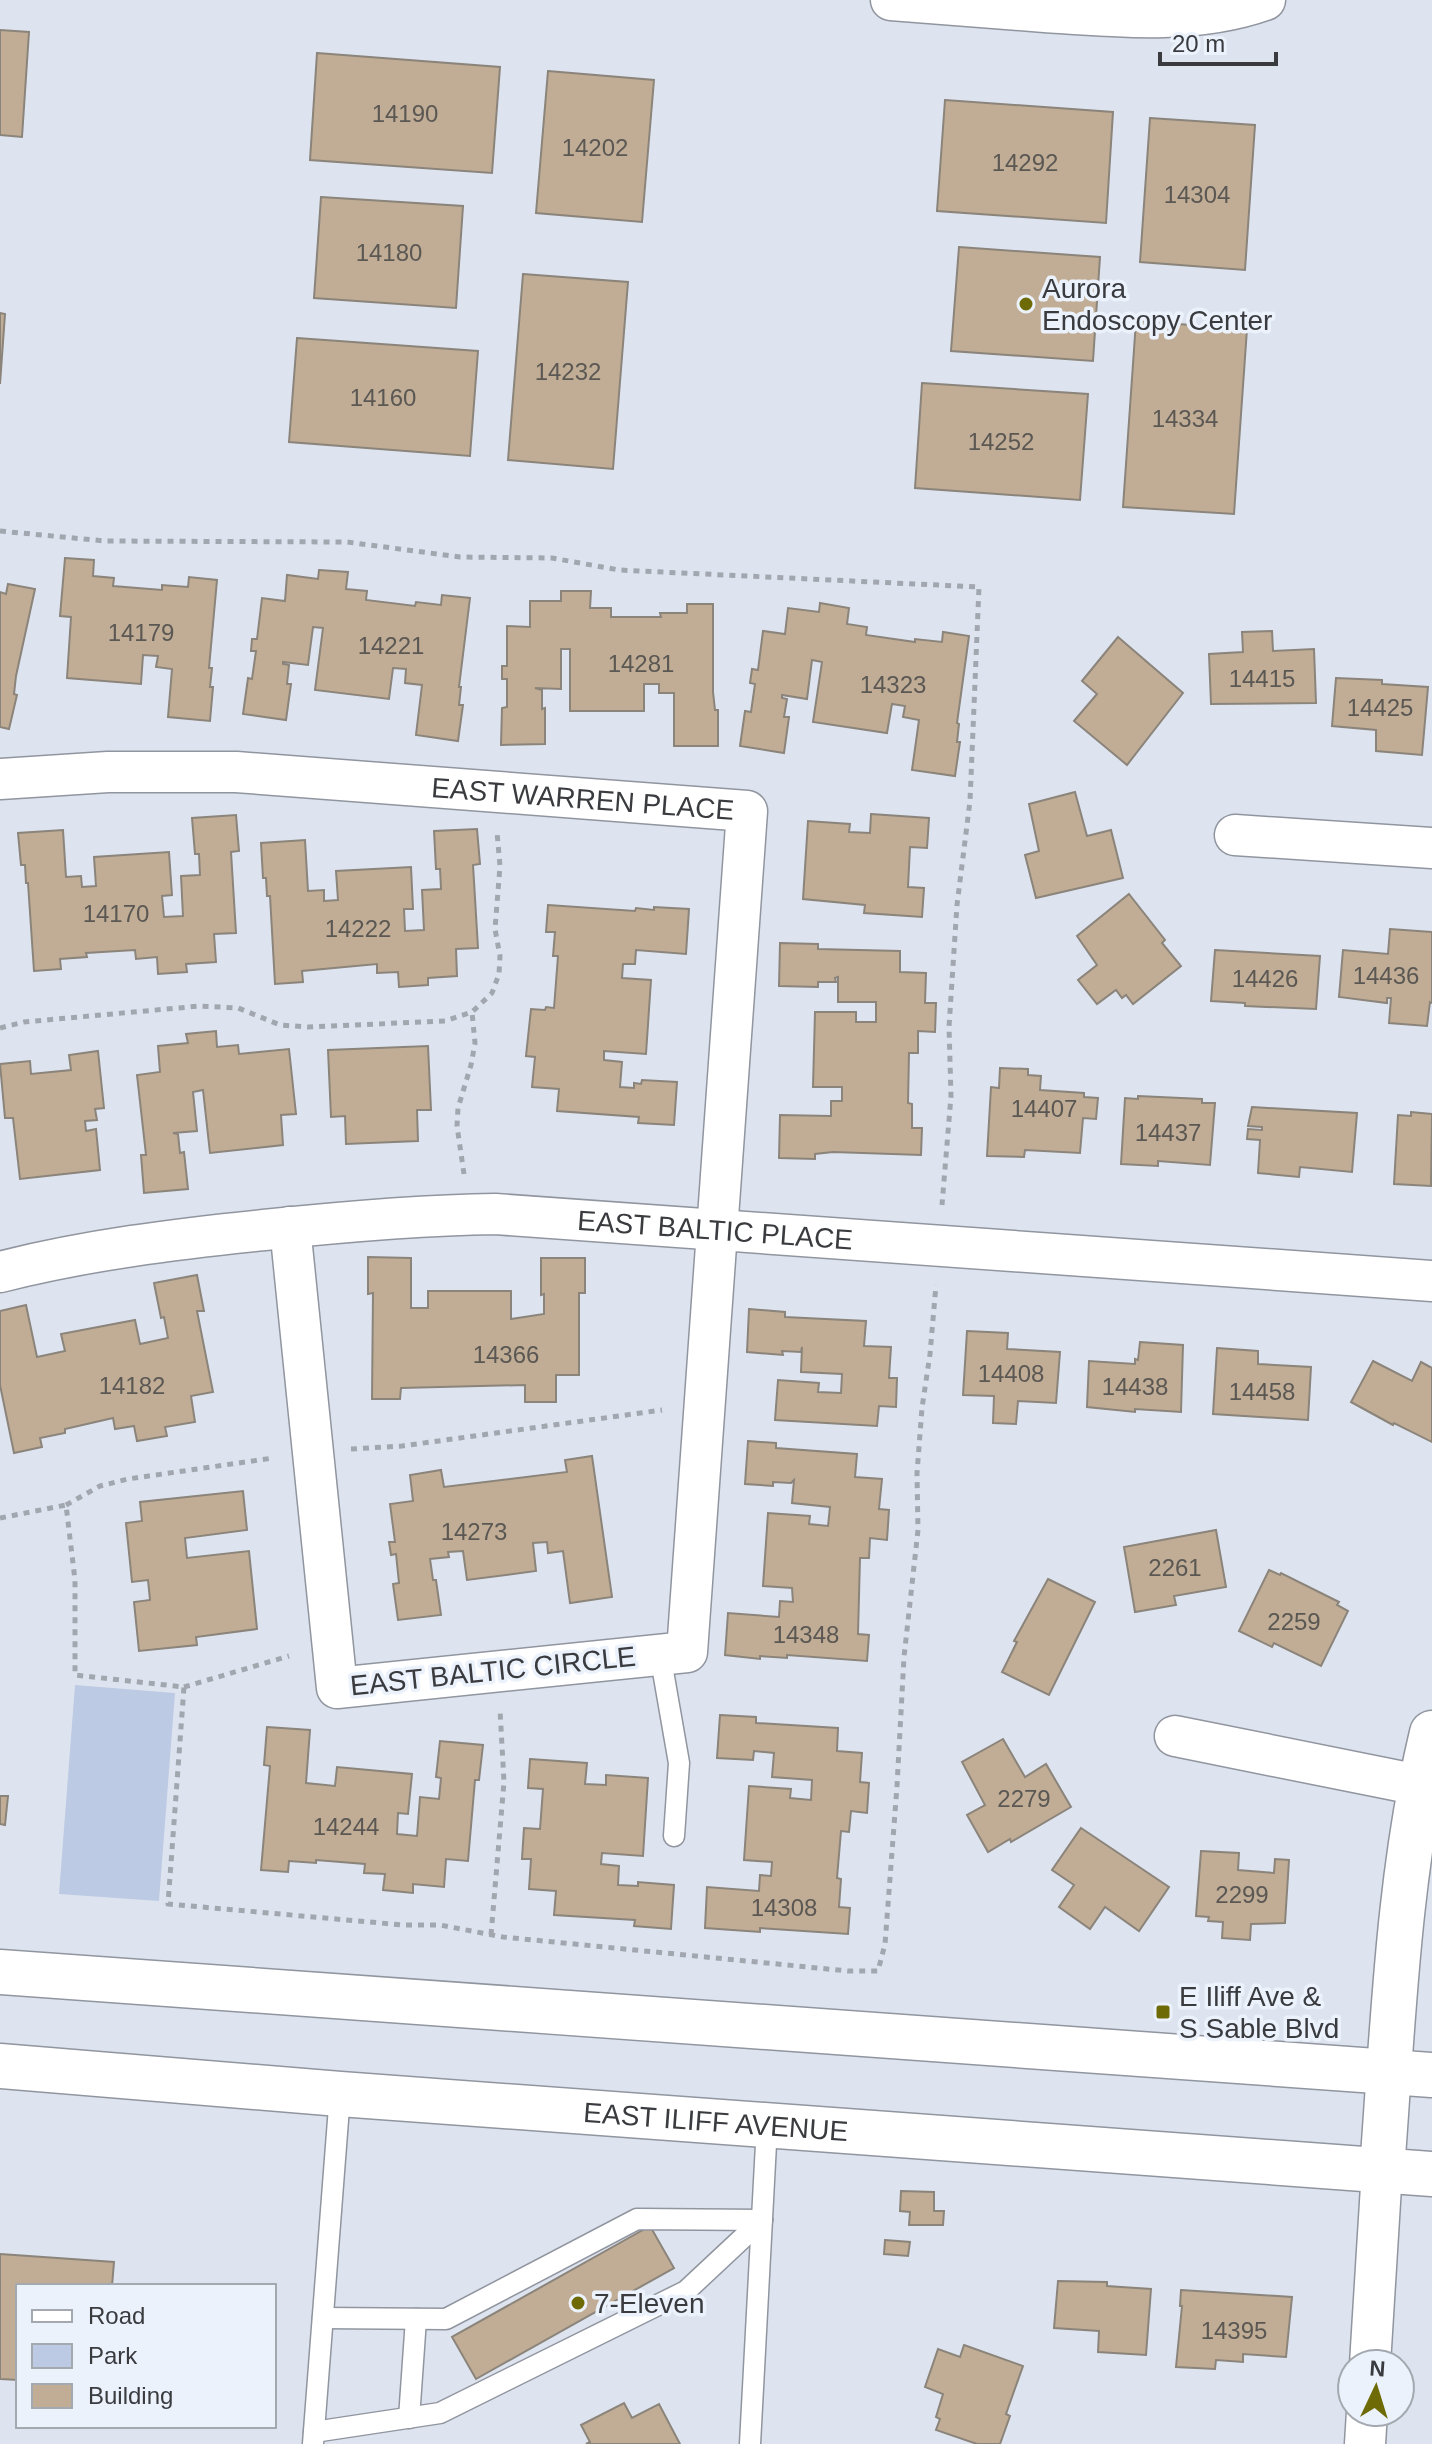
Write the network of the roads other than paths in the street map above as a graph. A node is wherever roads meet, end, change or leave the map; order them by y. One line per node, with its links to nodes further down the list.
1 (891, 0): 2 (street)
2 (1265, 0)
3 (0, 779): 7 (street, EAST WARREN PLACE)
4 (1235, 835): 5 (street)
5 (1432, 848)
6 (290, 1227): 7 (street, EAST BALTIC PLACE); 8 (street, EAST BALTIC PLACE); 10 (street, EAST BALTIC CIRCLE)
7 (718, 1228): 9 (street, EAST BALTIC PLACE); 10 (street, EAST BALTIC CIRCLE)
8 (0, 1272)
9 (1432, 1281)
10 (660, 1654): 14 (lane)
11 (1432, 1733): 13 (main road)
12 (1175, 1736): 13 (street)
13 (1419, 1785): 17 (main road)
14 (674, 1836)
15 (0, 1972): 17 (main road)
16 (0, 2066): 18 (main road, EAST ILIFF AVENUE)
17 (1411, 2073): 20 (main road)
18 (340, 2094): 19 (main road, EAST ILIFF AVENUE); 23 (lane)
19 (767, 2125): 20 (main road, EAST ILIFF AVENUE); 22 (lane)
20 (1382, 2170): 21 (main road, EAST ILIFF AVENUE); 25 (street)
21 (1432, 2174)
22 (762, 2220): 24 (lane); 26 (lane); 28 (lane)
23 (323, 2318): 24 (lane); 27 (lane)
24 (416, 2319): 26 (lane)
25 (1371, 2348)
26 (409, 2418): 27 (lane)
27 (313, 2438)
28 (750, 2444)

